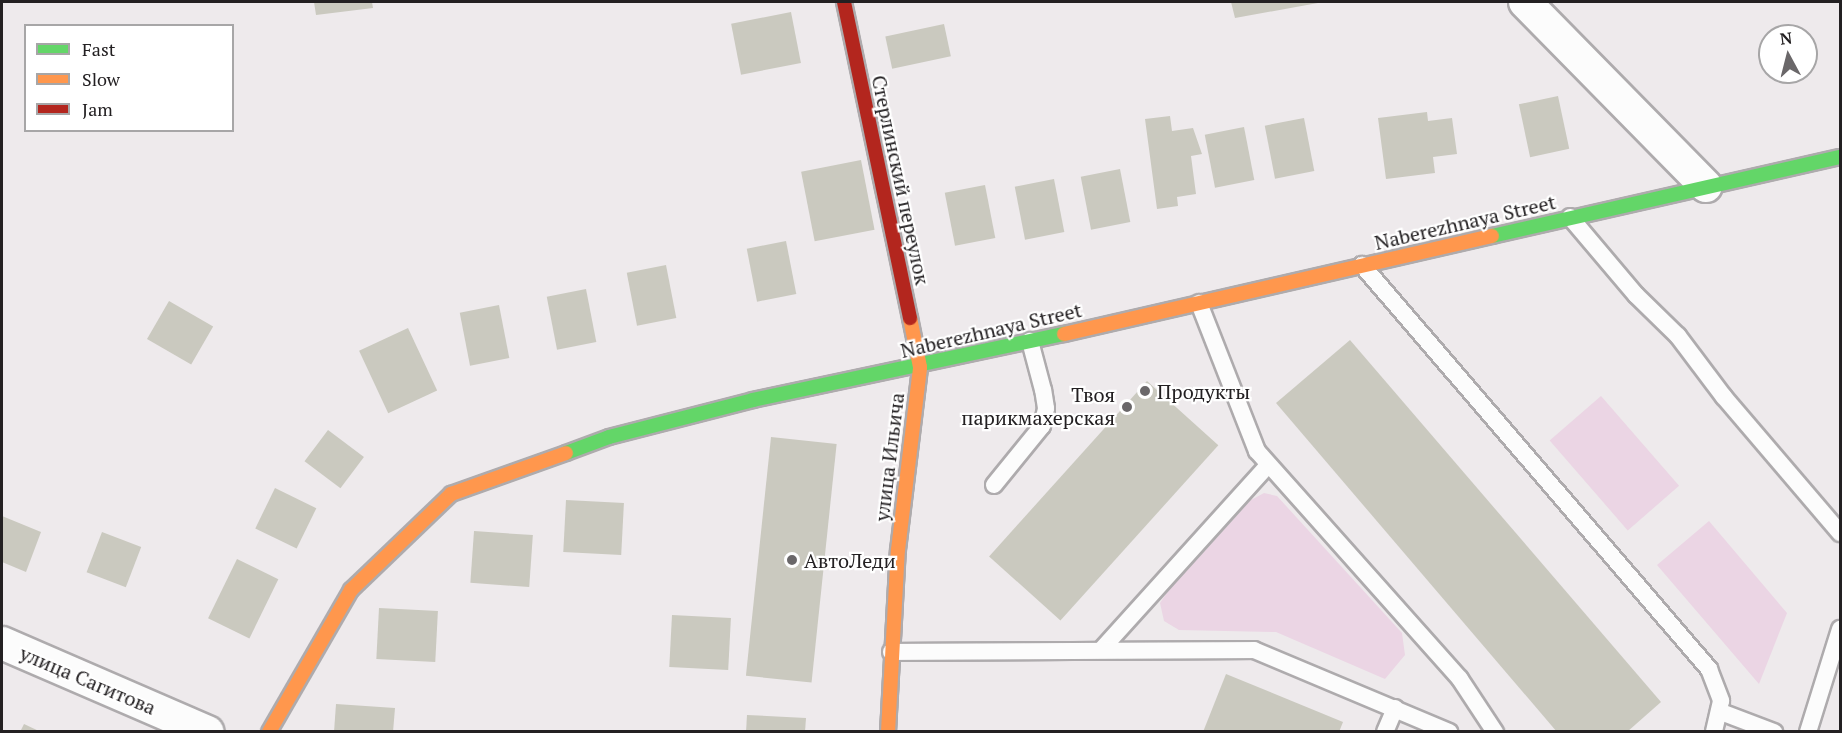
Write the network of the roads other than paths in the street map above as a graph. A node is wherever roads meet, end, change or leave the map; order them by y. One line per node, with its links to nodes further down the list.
1 (844, 2): 9 (street, Стерлинский переулок)
2 (1525, 2): 4 (street)
3 (1840, 158): 4 (street, Naberezhnaya Street)
4 (1706, 186): 5 (street, Naberezhnaya Street)
5 (1570, 217): 6 (street, Naberezhnaya Street); 12 (lane)
6 (1362, 265): 7 (street, Naberezhnaya Street); 18 (lane)
7 (1198, 303): 8 (street, Naberezhnaya Street); 10 (lane)
8 (1030, 341): 9 (street, Naberezhnaya Street); 11 (lane)
9 (920, 367): 16 (street, улица Ильича); 20 (street, Naberezhnaya Street)
10 (1268, 465): 15 (lane); 24 (lane)
11 (994, 485)
12 (1840, 533)
13 (1840, 629): 27 (lane)
14 (2, 643): 19 (street, улица Сагитова)
15 (1101, 650): 16 (lane); 17 (lane)
16 (891, 652): 21 (street, улица Ильича)
17 (1395, 708): 22 (lane); 23 (lane)
18 (1721, 712): 25 (lane); 26 (lane)
19 (208, 732)
20 (269, 732)
21 (888, 732)
22 (1386, 732)
23 (1449, 732)
24 (1495, 732)
25 (1714, 732)
26 (1774, 732)
27 (1808, 732)

